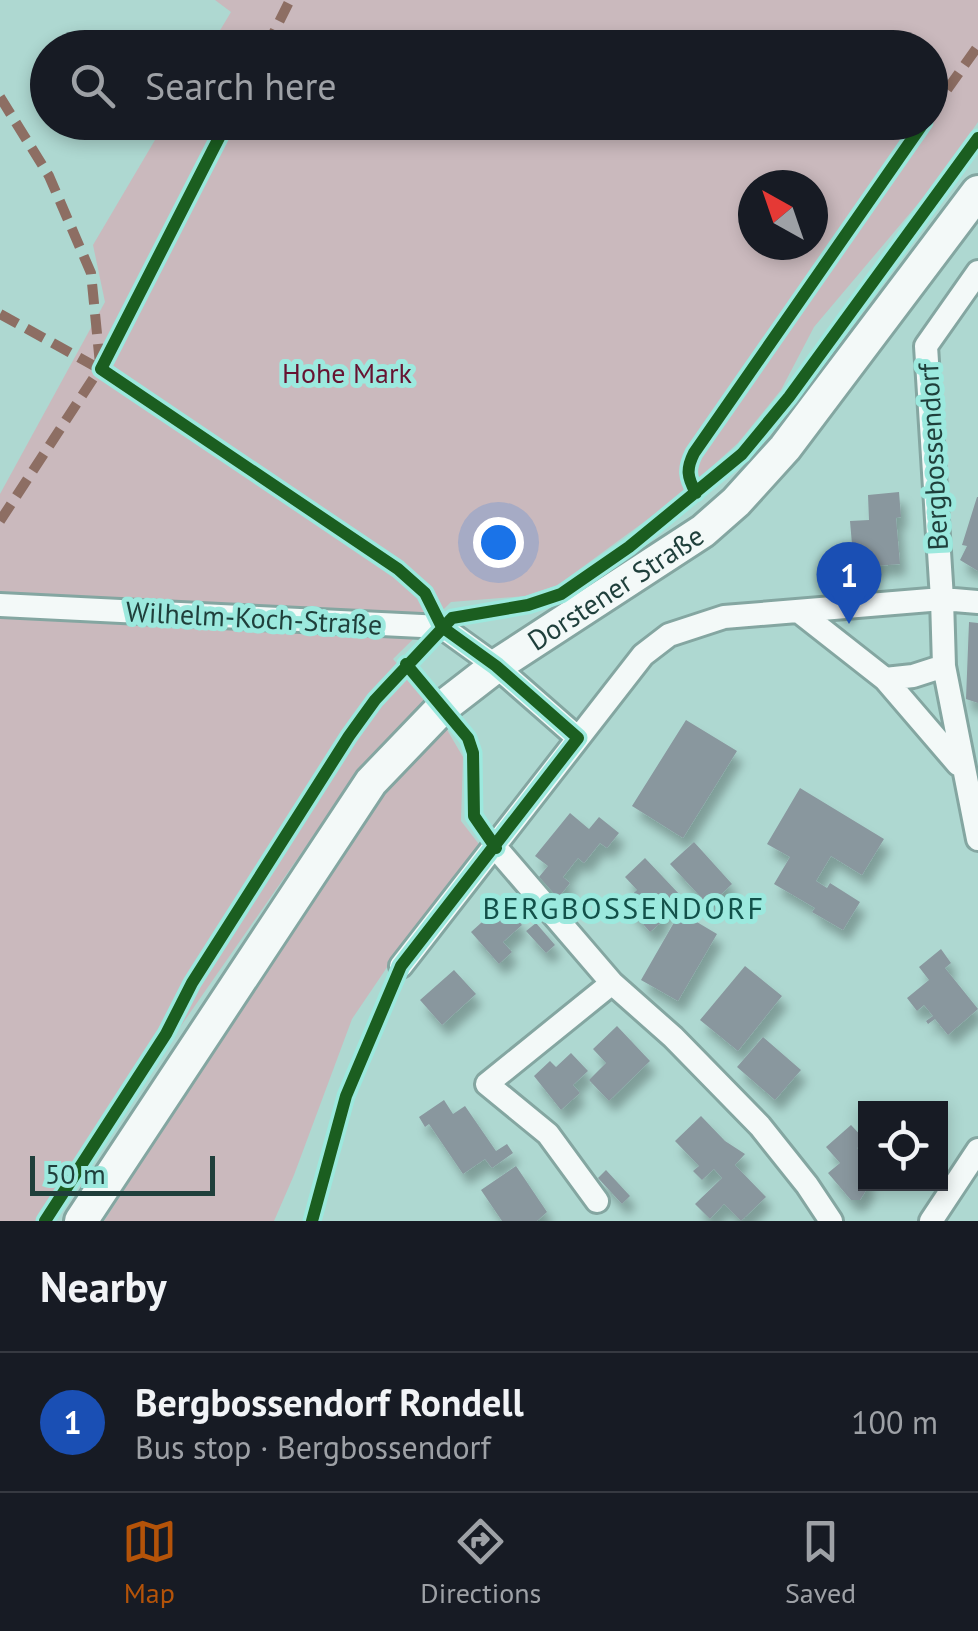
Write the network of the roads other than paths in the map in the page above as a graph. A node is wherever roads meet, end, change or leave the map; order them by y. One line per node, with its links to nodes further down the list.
1 (978, 192): 7 (main road, Dorstener Straße)
2 (978, 272): 3 (street, Bergbossendorf)
3 (942, 600): 4 (street); 6 (street); 8 (street, Bergbossendorf)
4 (978, 602)
5 (0, 605): 7 (street, Wilhelm-Koch-Straße)
6 (800, 613): 9 (street, Bergbossendorf); 10 (street)
7 (496, 666): 10 (street); 18 (main road, Dorstener Straße)
8 (944, 666): 9 (street); 11 (street, Bergbossendorf)
9 (885, 680): 11 (street, Bergbossendorf)
10 (578, 738): 13 (street)
11 (962, 767): 12 (street, Bergbossendorf)
12 (978, 839)
13 (496, 848): 14 (street); 15 (street)
14 (401, 966)
15 (612, 982): 17 (street); 19 (street)
16 (978, 1150): 20 (street)
17 (597, 1201)
18 (82, 1221)
19 (831, 1221)
20 (931, 1221)

